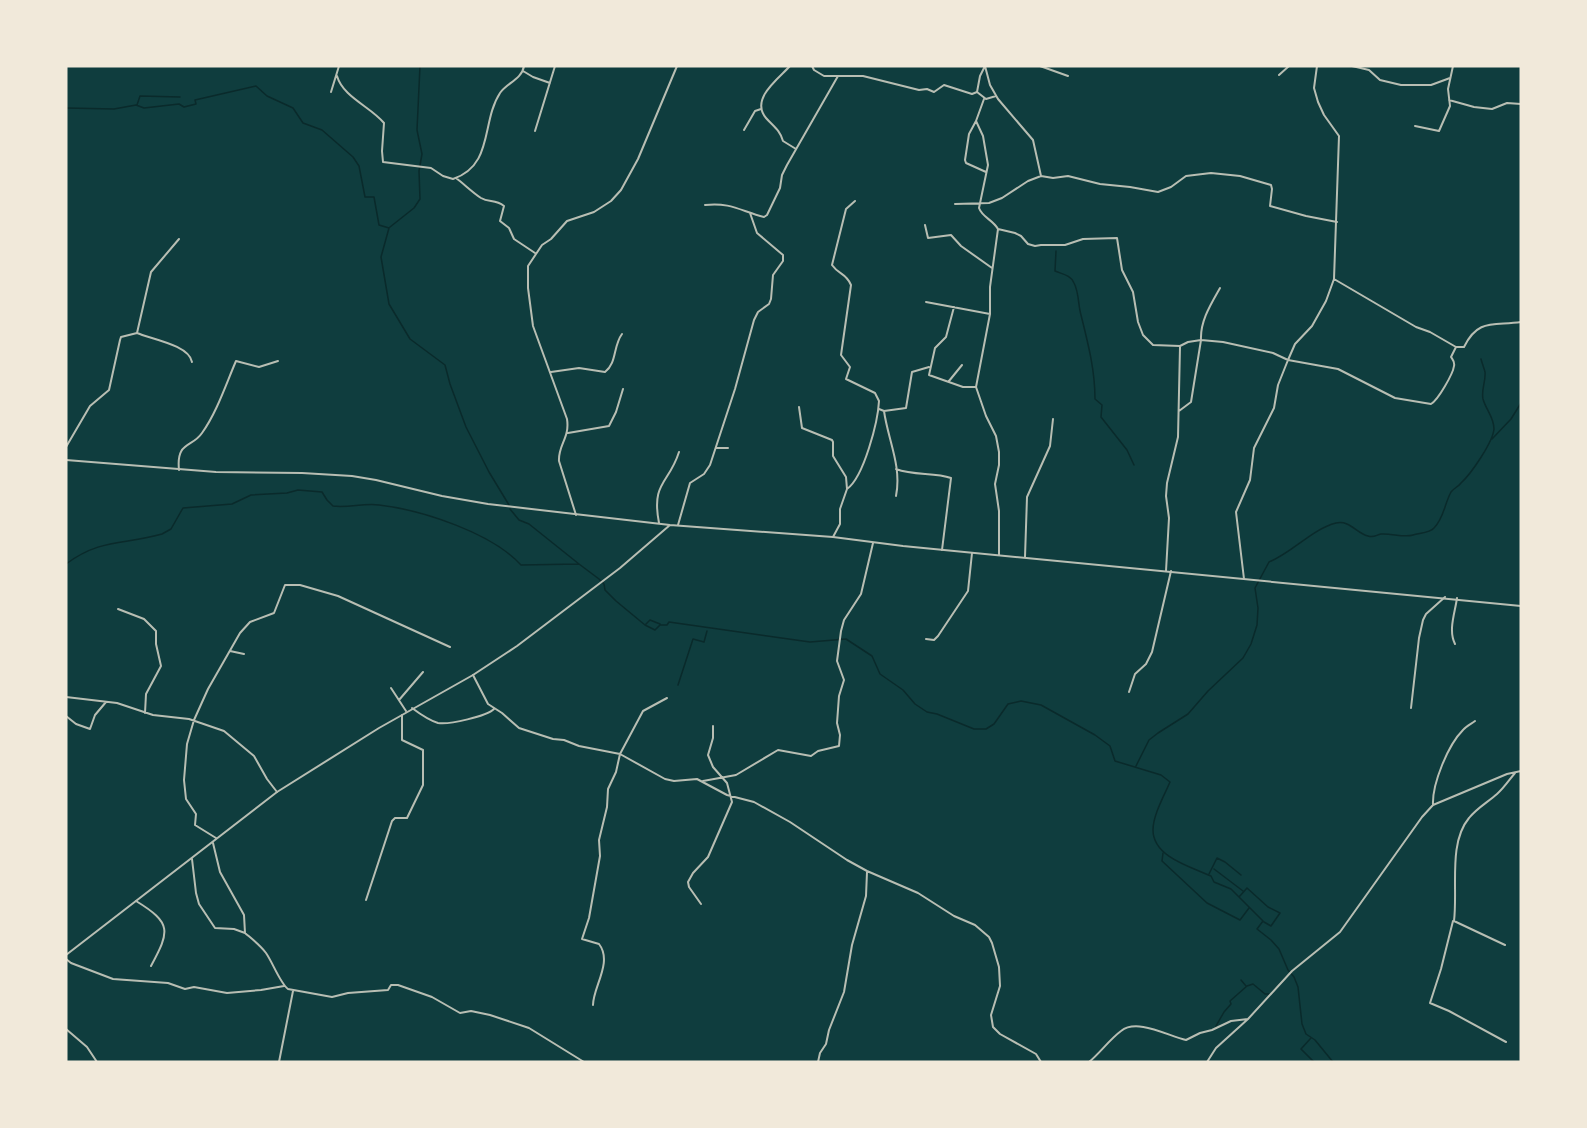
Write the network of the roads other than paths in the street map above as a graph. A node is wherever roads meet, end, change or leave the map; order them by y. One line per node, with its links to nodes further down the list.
1 (339, 66): 15 (street)
2 (524, 66): 13 (street)
3 (555, 66): 19 (street)
4 (676, 66): 44 (street)
5 (790, 66): 26 (street)
6 (812, 66): 16 (street)
7 (985, 66): 21 (street); 22 (street)
8 (1040, 66): 17 (street)
9 (1289, 66): 14 (street)
10 (1316, 66): 40 (street)
11 (1352, 66): 18 (street)
12 (1453, 66): 18 (street)
13 (524, 71): 19 (street); 34 (street)
14 (1279, 75)
15 (337, 76): 20 (street); 34 (street)
16 (838, 76): 21 (street); 31 (street)
17 (1068, 76)
18 (1450, 78): 24 (street)
19 (550, 83): 30 (street)
20 (331, 92)
21 (977, 92): 23 (street)
22 (996, 96): 23 (street); 33 (street)
23 (984, 99): 27 (street)
24 (1449, 100): 25 (street); 28 (street)
25 (1521, 104)
26 (761, 109): 29 (street); 31 (street)
27 (976, 121): 32 (street); 32 (street)
28 (1415, 126)
29 (744, 130)
30 (535, 131)
31 (796, 149): 39 (street)
32 (987, 174): 37 (street)
33 (1041, 176): 37 (street); 40 (street)
34 (456, 178): 44 (street)
35 (855, 201): 67 (street)
36 (955, 204): 37 (street)
37 (979, 204): 42 (street)
38 (705, 205): 39 (street)
39 (750, 213): 73 (street)
40 (1337, 222): 46 (street)
41 (925, 225): 45 (street)
42 (998, 229): 45 (street); 55 (street)
43 (179, 239): 52 (street)
44 (535, 253): 62 (street)
45 (992, 268): 50 (street)
46 (1334, 279): 56 (street); 57 (street)
47 (1220, 288): 54 (street)
48 (926, 302): 49 (street)
49 (954, 307): 50 (street); 61 (street)
50 (990, 314): 64 (street)
51 (1521, 322): 56 (street)
52 (137, 333): 59 (street); 72 (street)
53 (622, 334): 62 (street)
54 (1202, 340): 55 (street); 57 (street); 69 (street)
55 (1180, 346): 69 (street)
56 (1456, 347): 57 (street)
57 (1288, 360): 93 (street)
58 (278, 361): 78 (street)
59 (192, 362)
60 (962, 365): 63 (street)
61 (929, 367): 63 (street); 68 (street)
62 (551, 372): 71 (street)
63 (949, 381): 64 (street)
64 (976, 387): 89 (street)
65 (622, 389): 71 (street)
66 (799, 407): 79 (street)
67 (879, 409): 68 (street); 79 (street)
68 (884, 411): 77 (street)
69 (1179, 411): 91 (street)
70 (1053, 419): 90 (street)
71 (568, 433): 81 (street)
72 (66, 447)
73 (716, 448): 74 (street); 84 (street)
74 (728, 448)
75 (679, 452): 82 (street)
76 (66, 460): 78 (street)
77 (896, 469): 80 (street); 87 (street)
78 (179, 470): 81 (street)
79 (847, 489): 85 (street)
80 (896, 496)
81 (576, 514): 82 (street)
82 (659, 523): 83 (street)
83 (669, 525): 84 (street); 104 (street)
84 (678, 525): 85 (street)
85 (833, 537): 86 (street)
86 (873, 543): 87 (street); 124 (street)
87 (942, 550): 88 (street)
88 (972, 553): 89 (street); 98 (street)
89 (999, 555): 90 (street)
90 (1025, 557): 91 (street)
91 (1166, 571): 92 (street)
92 (1172, 571): 93 (street); 106 (street)
93 (1244, 579): 94 (street)
94 (1445, 597): 95 (street); 112 (street)
95 (1457, 598): 96 (street); 99 (street)
96 (1521, 606)
97 (118, 609): 115 (street)
98 (926, 639)
99 (1455, 644)
100 (450, 647): 101 (street)
101 (230, 651): 102 (street); 118 (street)
102 (244, 654)
103 (423, 672): 109 (street)
104 (473, 675): 111 (street); 113 (street)
105 (391, 688): 109 (street)
106 (1130, 692)
107 (66, 697): 110 (street)
108 (667, 698): 121 (street)
109 (399, 700): 114 (street)
110 (107, 702): 115 (street); 117 (street)
111 (412, 708): 113 (street); 114 (street)
112 (1410, 708)
113 (495, 709): 121 (street)
114 (406, 711): 116 (street)
115 (145, 713): 118 (street)
116 (402, 714): 126 (street); 133 (street)
117 (66, 717)
118 (194, 720): 126 (street); 129 (street)
119 (1475, 722): 128 (street)
120 (713, 726): 124 (street)
121 (620, 754): 125 (street); 143 (street)
122 (1521, 771): 123 (street)
123 (1515, 772): 128 (street); 136 (street)
124 (721, 776): 125 (street); 127 (street)
125 (703, 781): 127 (street)
126 (277, 792): 129 (street)
127 (730, 795): 132 (street); 135 (street)
128 (1433, 805): 144 (street)
129 (216, 838): 130 (street)
130 (212, 841): 131 (street); 137 (street)
131 (192, 858): 134 (street); 137 (street)
132 (867, 871): 150 (street); 151 (street)
133 (366, 900)
134 (136, 901): 139 (street); 140 (street)
135 (700, 904)
136 (1454, 921): 138 (street); 146 (street)
137 (245, 933): 141 (street)
138 (1505, 945)
139 (66, 957): 141 (street)
140 (151, 966)
141 (284, 986): 142 (street)
142 (293, 991): 148 (street); 149 (street)
143 (593, 1005)
144 (1248, 1019): 152 (street); 153 (street)
145 (66, 1029): 147 (street)
146 (1506, 1042)
147 (97, 1062)
148 (279, 1062)
149 (584, 1062)
150 (818, 1062)
151 (1041, 1062)
152 (1089, 1062)
153 (1207, 1062)

